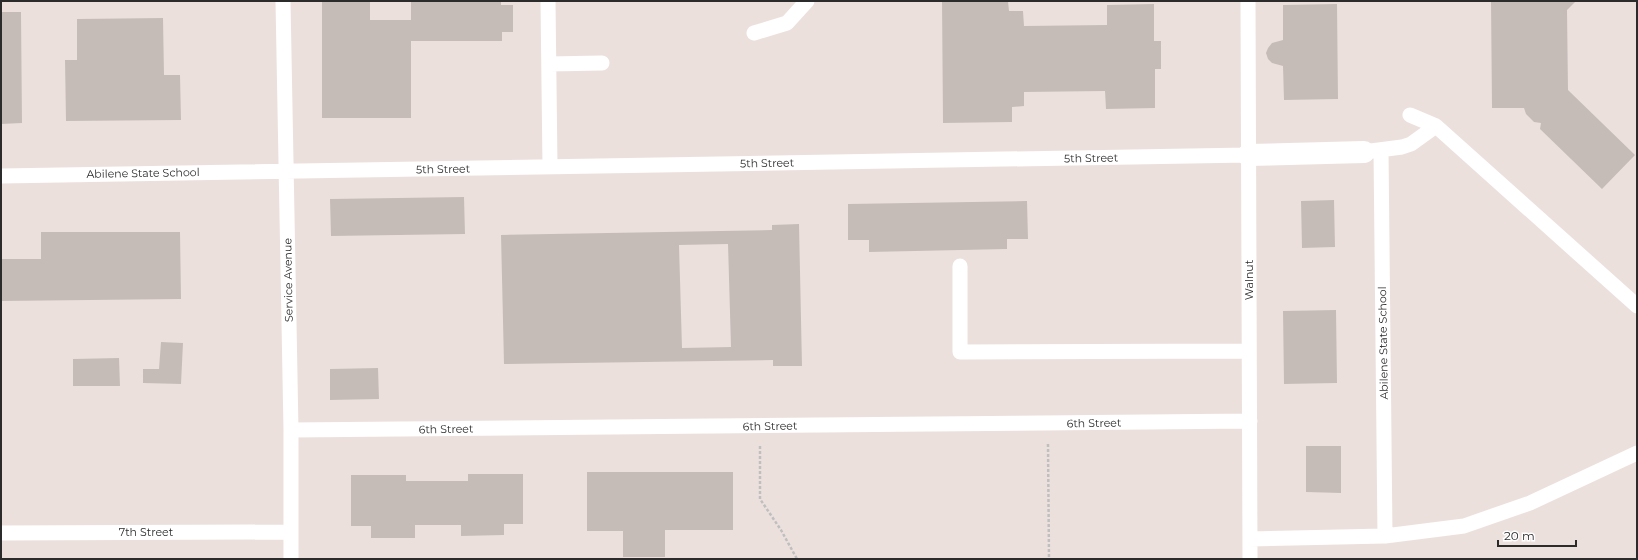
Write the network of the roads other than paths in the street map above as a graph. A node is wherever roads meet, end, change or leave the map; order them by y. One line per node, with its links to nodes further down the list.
1 (284, 1): 13 (lane, Service Avenue)
2 (548, 1): 7 (lane)
3 (807, 1): 5 (lane)
4 (1248, 1): 11 (lane, Walnut)
5 (754, 33)
6 (602, 63): 7 (lane)
7 (549, 64): 12 (lane)
8 (1410, 116): 9 (lane)
9 (1436, 126): 10 (lane); 16 (lane)
10 (1372, 151): 11 (street); 23 (lane, Abilene State School)
11 (1248, 155): 12 (lane, 5th Street); 17 (lane, Walnut)
12 (550, 167): 13 (lane, 5th Street)
13 (286, 171): 14 (lane, Abilene State School); 19 (lane, Service Avenue)
14 (1, 176)
15 (960, 266): 17 (lane)
16 (1637, 306)
17 (1249, 351): 18 (lane, Walnut)
18 (1250, 421): 19 (lane, 6th Street); 24 (lane, Walnut)
19 (291, 430): 21 (lane, Service Avenue)
20 (1637, 453): 23 (lane)
21 (291, 532): 22 (lane, 7th Street); 25 (lane, Service Avenue)
22 (1, 533)
23 (1385, 536): 24 (lane)
24 (1250, 539): 26 (lane, Walnut)
25 (291, 559)
26 (1250, 559)

